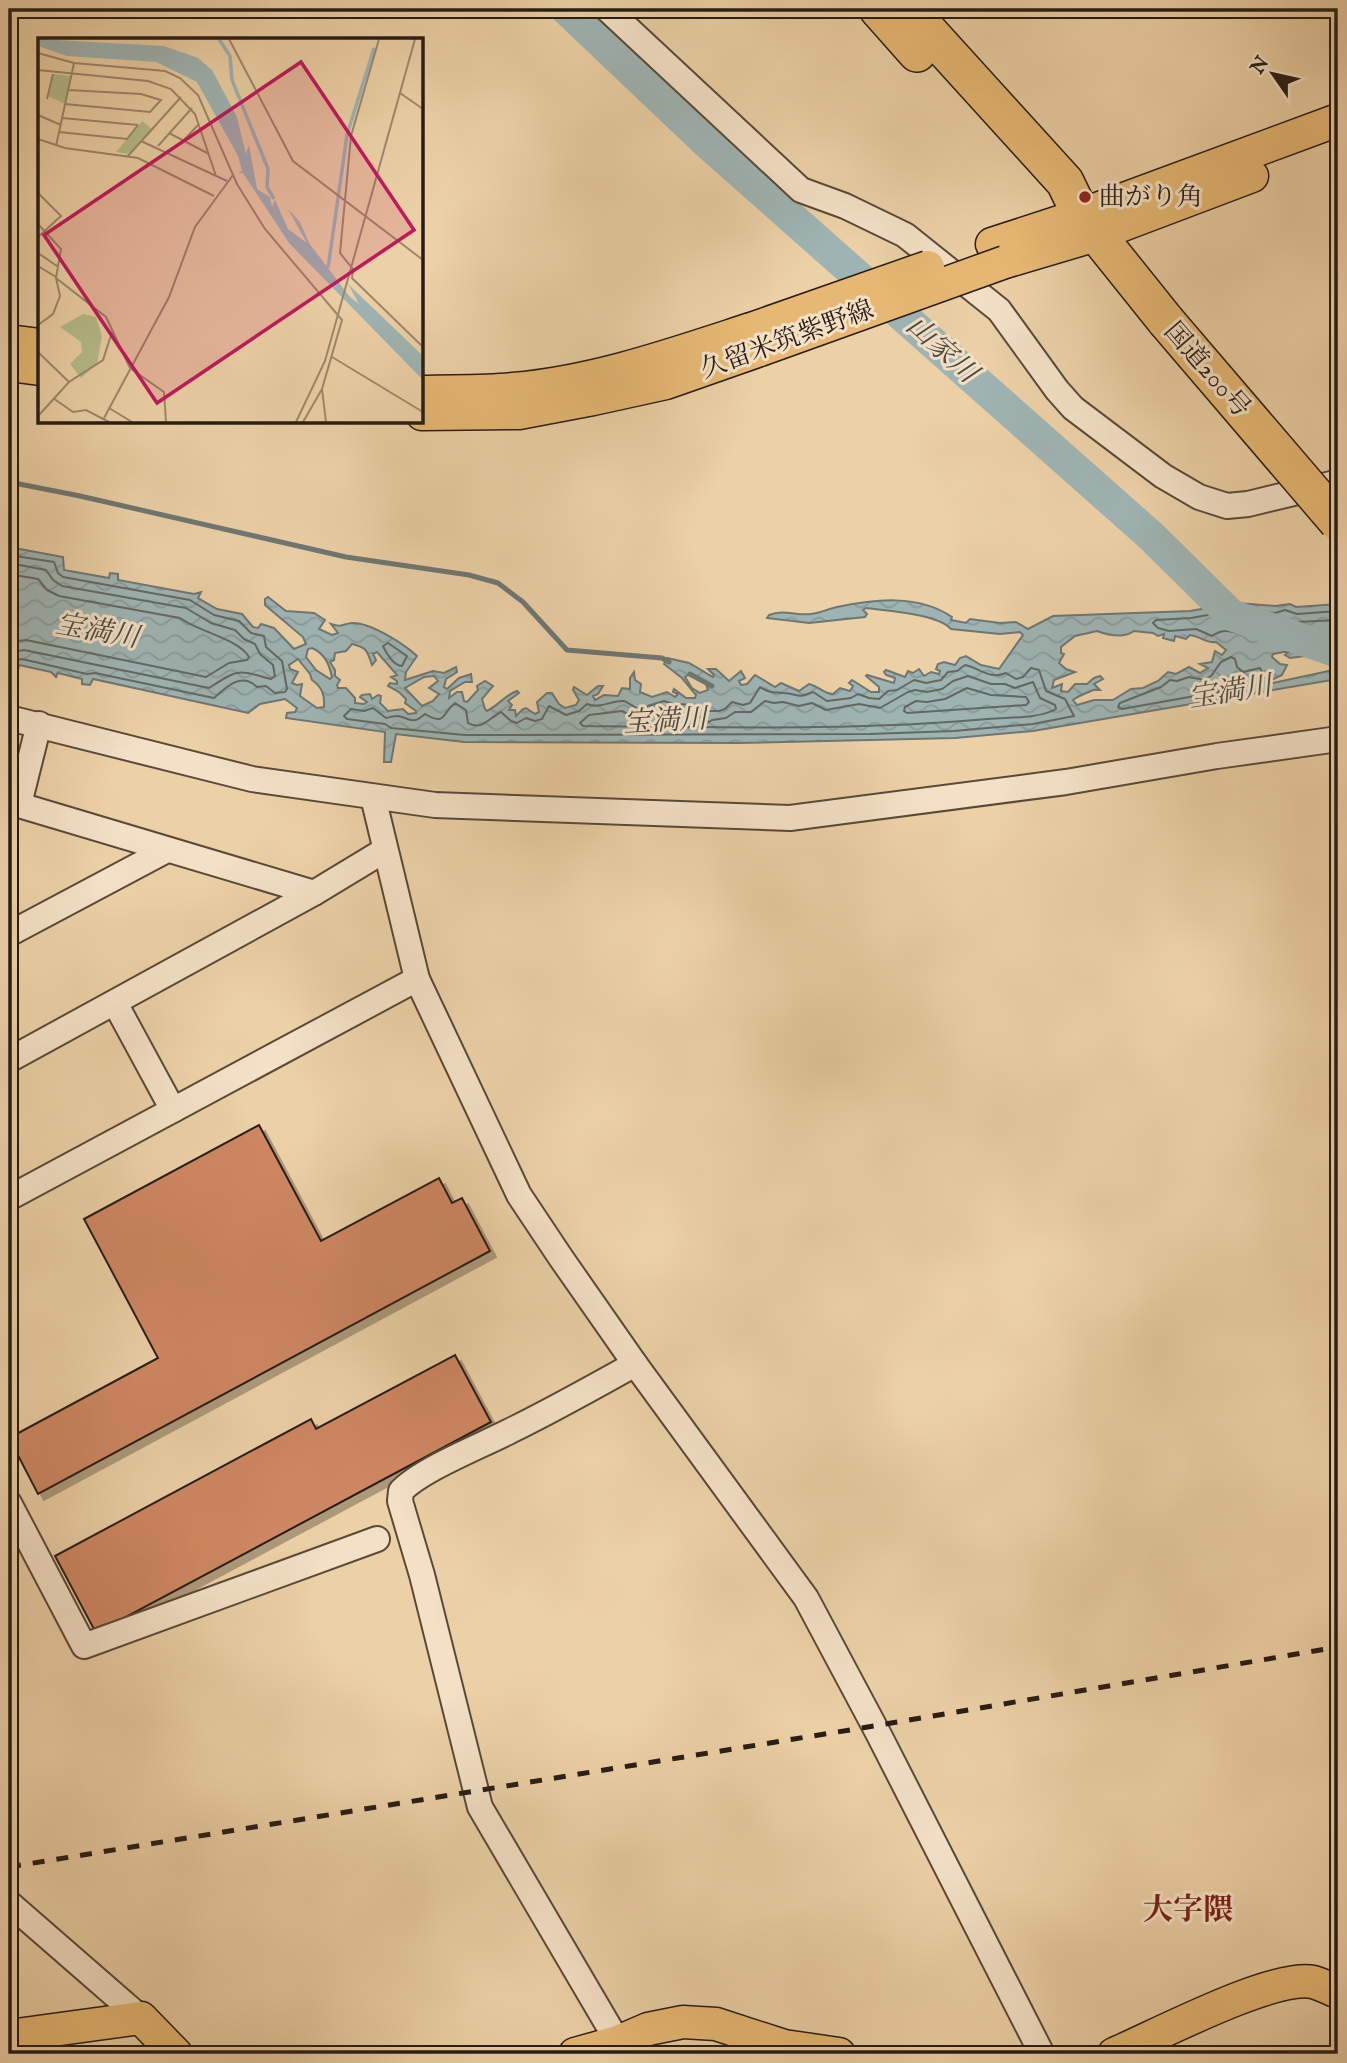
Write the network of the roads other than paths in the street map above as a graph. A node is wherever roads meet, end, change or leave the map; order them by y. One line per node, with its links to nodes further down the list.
1 (607, 9): 14 (street)
2 (878, 9): 6 (highway, 国道200号)
3 (908, 9): 6 (highway, 国道200号)
4 (1338, 120): 6 (main road, 久留米筑紫野線)
5 (1338, 143): 6 (main road, 久留米筑紫野線)
6 (1088, 225): 7 (main road, 久留米筑紫野線, bridge); 15 (highway, 国道200号, bridge)
7 (756, 340): 12 (main road, 久留米筑紫野線); 13 (main road, 久留米筑紫野線)
8 (9, 341): 9 (main road)
9 (38, 345)
10 (9, 365): 11 (main road)
11 (38, 369)
12 (424, 392)
13 (424, 414)
14 (1338, 484)
15 (1338, 522)
16 (9, 718): 17 (street)
17 (39, 724): 19 (street); 20 (street)
18 (1338, 739): 19 (street)
19 (373, 797): 22 (street)
20 (14, 803): 21 (street)
21 (167, 850): 23 (street); 24 (street)
22 (385, 850): 23 (street); 25 (street)
23 (314, 893): 26 (street)
24 (9, 934)
25 (417, 979): 28 (street); 30 (street)
26 (115, 1003): 27 (street); 28 (street)
27 (9, 1060)
28 (173, 1110): 29 (street)
29 (9, 1198)
30 (635, 1364): 37 (street); 42 (street)
31 (9, 1503): 32 (street)
32 (377, 1539)
33 (9, 1903): 35 (street)
34 (1338, 1992): 43 (main road)
35 (141, 2018): 36 (main road); 39 (main road)
36 (9, 2036)
37 (618, 2042): 38 (main road); 40 (main road)
38 (787, 2050): 41 (main road)
39 (176, 2054)
40 (575, 2054)
41 (839, 2054)
42 (1042, 2054)
43 (1114, 2054)

